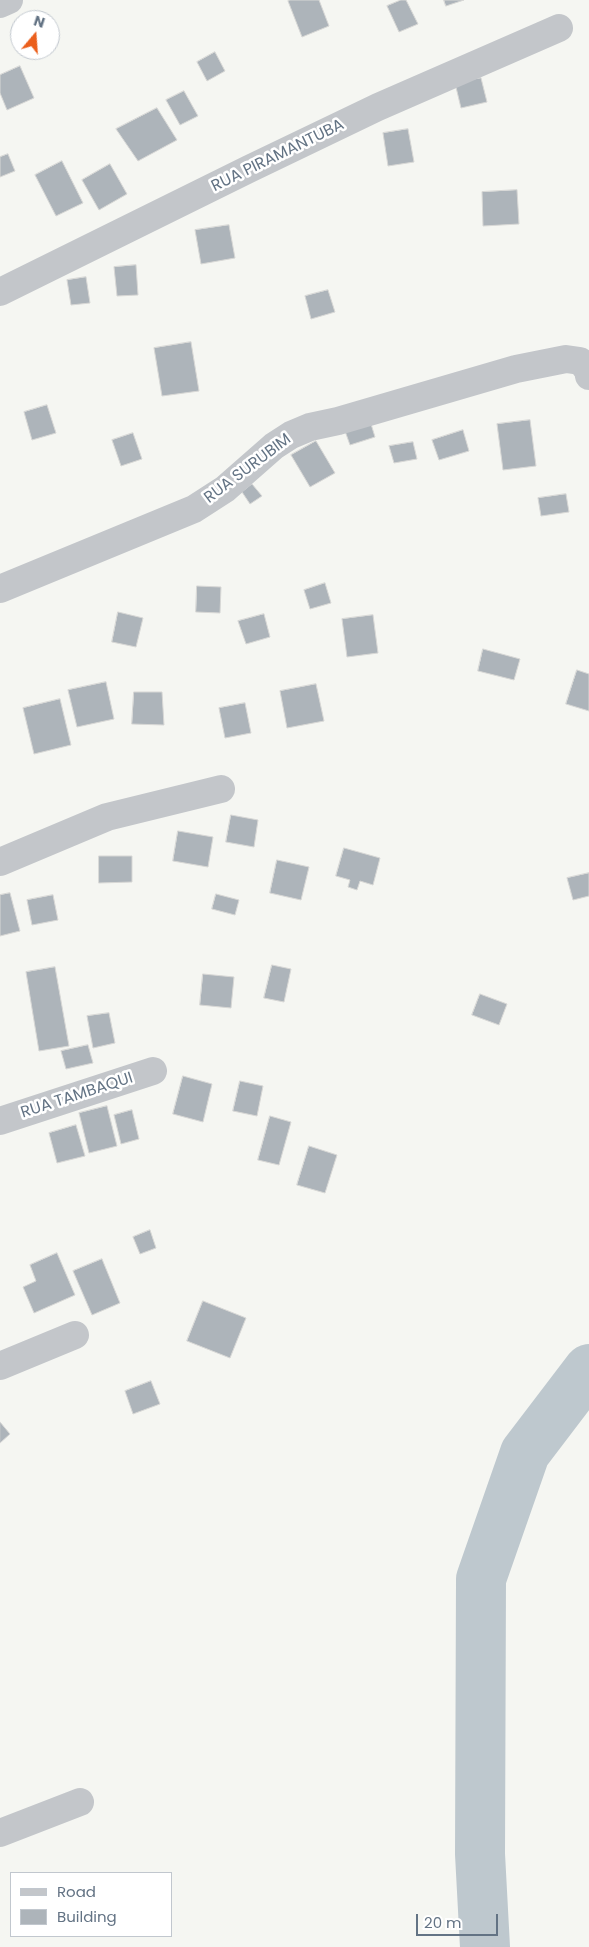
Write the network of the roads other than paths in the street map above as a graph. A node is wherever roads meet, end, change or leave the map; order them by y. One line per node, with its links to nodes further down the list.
1 (9, 0): 2 (street)
2 (0, 4)
3 (559, 28): 4 (street, RUA PIRAMANTUBA)
4 (0, 292)
5 (588, 373): 6 (street, RUA SURUBIM)
6 (0, 589)
7 (221, 789): 8 (street)
8 (0, 862)
9 (153, 1071): 10 (street, RUA TAMBAQUI)
10 (0, 1121)
11 (75, 1335): 12 (street)
12 (0, 1366)
13 (80, 1802): 14 (street)
14 (0, 1832)

